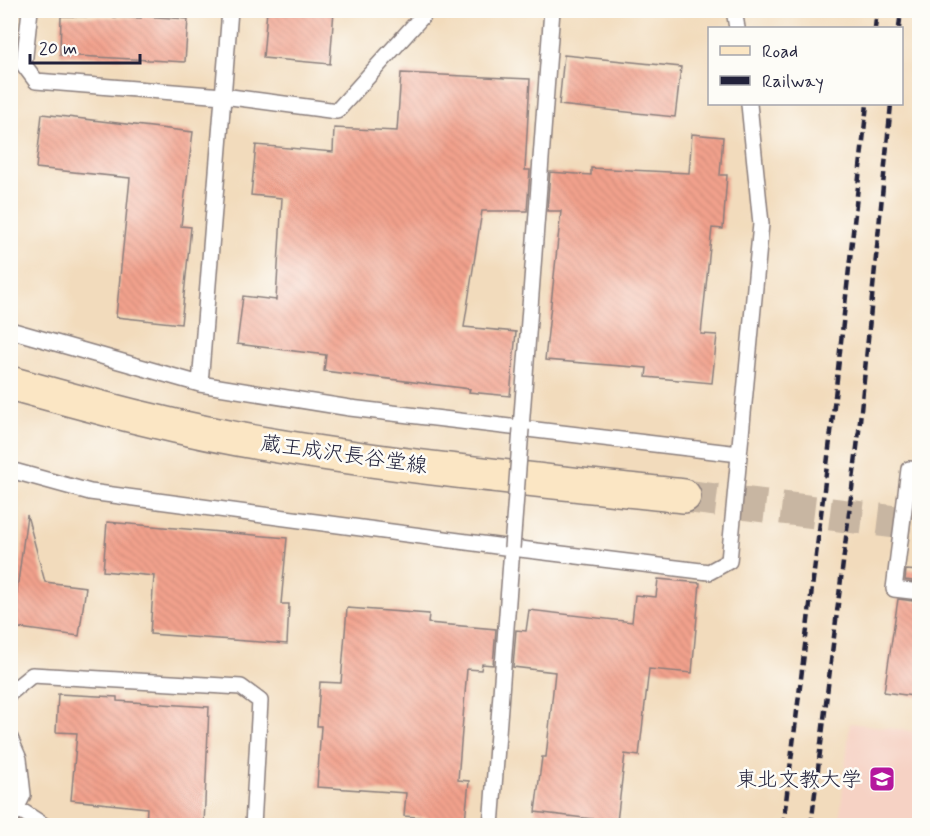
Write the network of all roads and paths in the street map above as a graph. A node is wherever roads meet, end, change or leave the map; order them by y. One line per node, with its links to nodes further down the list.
1 (30, 10): 7 (lane)
2 (230, 10): 7 (lane)
3 (428, 10): 7 (lane)
4 (552, 10): 12 (lane)
5 (734, 10): 6 (lane)
6 (737, 27)
7 (223, 96): 11 (lane)
8 (749, 105): 13 (lane)
9 (10, 330): 11 (lane)
10 (10, 383): 16 (main road, 蔵王成沢長谷堂線)
11 (200, 384): 12 (lane)
12 (520, 429): 13 (lane); 17 (lane, bridge)
13 (739, 454): 17 (lane)
14 (10, 470): 17 (lane)
15 (920, 470): 18 (lane)
16 (684, 496)
17 (512, 548): 24 (lane)
18 (920, 592)
19 (10, 693): 23 (lane)
20 (10, 738): 21 (lane)
21 (14, 814): 22 (lane)
22 (45, 825)
23 (253, 825)
24 (490, 825)

